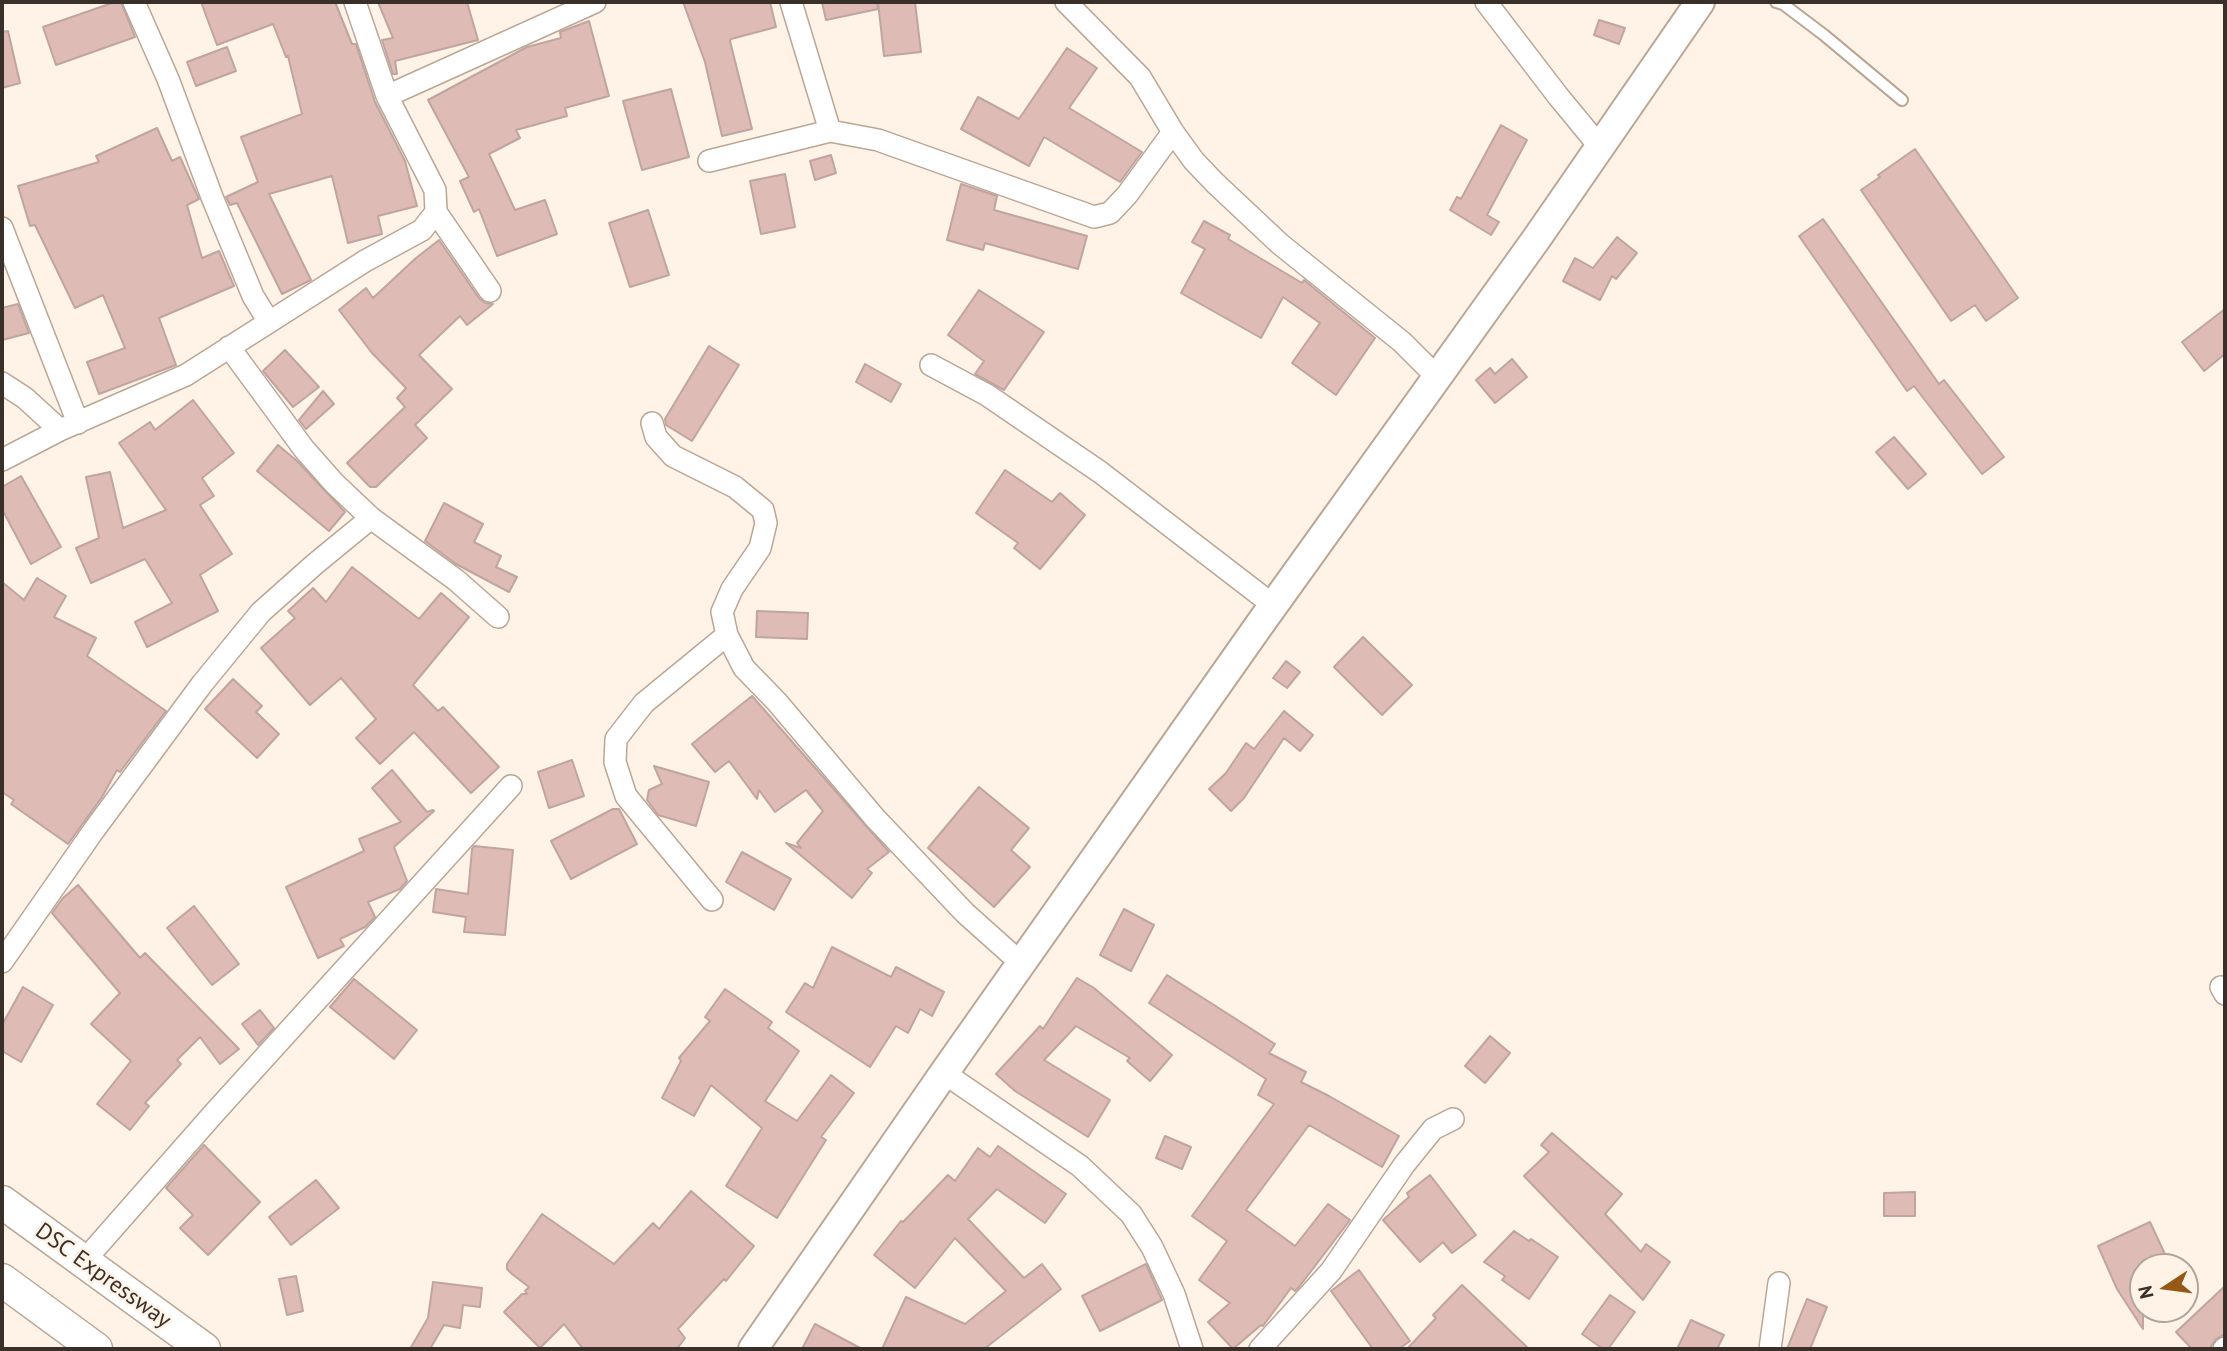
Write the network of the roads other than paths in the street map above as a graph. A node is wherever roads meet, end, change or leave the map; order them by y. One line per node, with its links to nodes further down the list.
1 (134, 2): 18 (street)
2 (355, 2): 9 (street)
3 (595, 2): 9 (street)
4 (791, 2): 11 (street)
5 (1066, 2): 12 (street)
6 (1486, 2): 13 (street)
7 (1700, 2): 13 (main road)
8 (1776, 2): 10 (lane)
9 (387, 96): 15 (street)
10 (1902, 100)
11 (830, 131): 12 (street); 14 (street)
12 (1173, 132): 21 (street)
13 (1600, 148): 21 (main road)
14 (709, 161)
15 (436, 212): 17 (street); 18 (street)
16 (2, 228): 24 (street)
17 (490, 291)
18 (269, 322): 19 (street)
19 (229, 346): 24 (street); 26 (street)
20 (931, 365): 27 (street)
21 (1437, 377): 27 (main road)
22 (2, 383): 24 (street)
23 (652, 423): 29 (street)
24 (69, 427): 25 (street)
25 (2, 460)
26 (371, 518): 28 (street); 32 (street)
27 (1273, 605): 33 (main road)
28 (498, 617)
29 (727, 635): 31 (street); 33 (street)
30 (511, 786): 37 (street)
31 (712, 900)
32 (2, 962)
33 (1022, 964): 34 (main road)
34 (944, 1073): 42 (main road); 43 (street)
35 (1453, 1119): 44 (street)
36 (2, 1202): 37 (main road, DSC Expressway)
37 (84, 1261): 41 (main road, DSC Expressway)
38 (2, 1280): 40 (main road)
39 (1779, 1283): 45 (street)
40 (96, 1349)
41 (204, 1349)
42 (753, 1349)
43 (1192, 1349)
44 (1261, 1349)
45 (1770, 1349)

